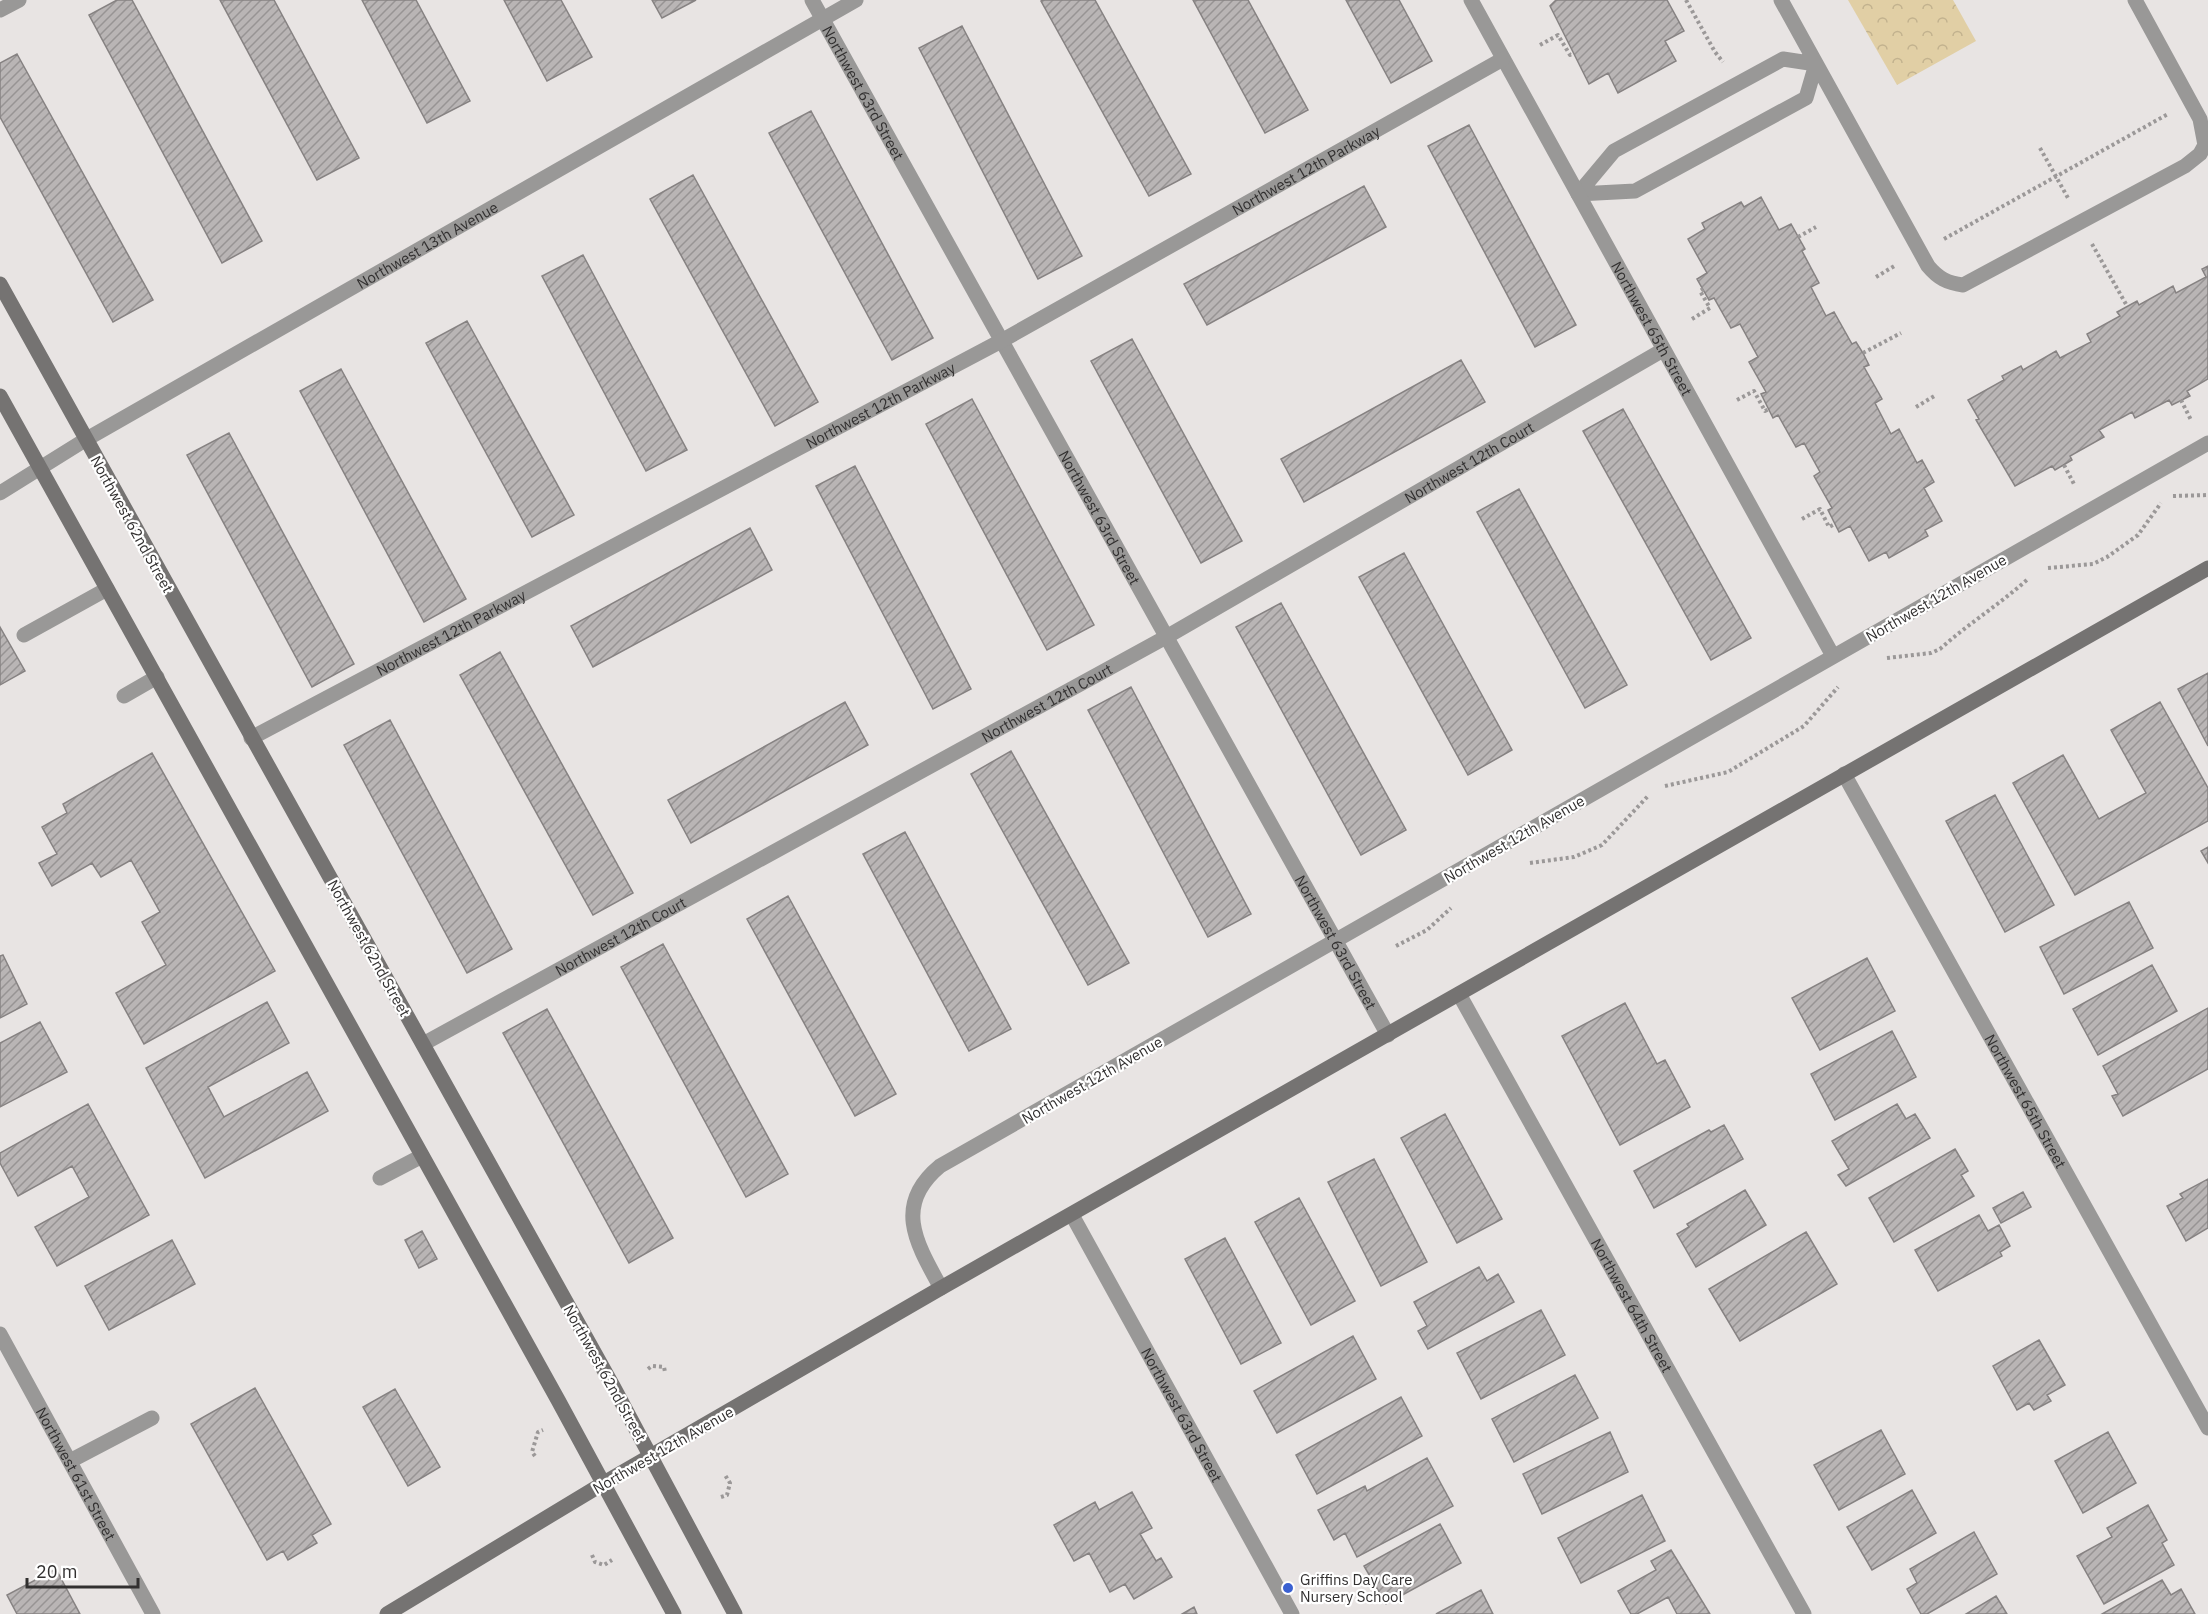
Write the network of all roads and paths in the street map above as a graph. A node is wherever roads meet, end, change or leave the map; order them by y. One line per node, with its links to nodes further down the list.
1 (19, 0): 8 (street)
2 (812, 0): 9 (street, Northwest 63rd Street)
3 (856, 0): 9 (street, Northwest 13th Avenue)
4 (1471, 0): 12 (street, Northwest 65th Street)
5 (1686, 0): 14 (path)
6 (1781, 0): 13 (street)
7 (2135, 0): 13 (street)
8 (0, 10)
9 (823, 19): 31 (street, Northwest 63rd Street); 41 (street, Northwest 13th Avenue)
10 (1540, 45): 11 (path)
11 (1572, 54)
12 (1503, 59): 18 (street, Northwest 65th Street); 31 (street, Northwest 12th Parkway)
13 (1815, 64): 18 (street); 18 (street)
14 (1727, 66)
15 (2174, 111): 17 (path)
16 (2040, 148): 17 (path)
17 (2056, 176): 19 (path); 22 (path)
18 (1578, 194): 32 (street, Northwest 65th Street)
19 (2072, 206)
20 (1816, 227): 21 (path)
21 (1798, 237)
22 (1938, 242)
23 (2091, 242): 28 (path)
24 (1902, 262): 25 (path)
25 (1876, 276)
26 (0, 284): 41 (main road, Northwest 62nd Street)
27 (1703, 289): 29 (path)
28 (2127, 306)
29 (1692, 319)
30 (1901, 333): 33 (path)
31 (1003, 340): 55 (street, Northwest 63rd Street); 61 (street, Northwest 12th Parkway)
32 (1663, 350): 55 (street, Northwest 12th Court); 56 (street, Northwest 65th Street)
33 (1863, 353)
34 (1936, 395): 38 (path)
35 (0, 396): 44 (main road)
36 (1737, 400): 39 (path)
37 (2181, 400): 40 (path)
38 (1916, 407)
39 (1769, 409)
40 (2191, 420)
41 (85, 440): 44 (street, Northwest 13th Avenue); 61 (main road, Northwest 62nd Street)
42 (2208, 443): 56 (street, Northwest 12th Avenue)
43 (2064, 465): 45 (path)
44 (41, 469): 46 (street, Northwest 13th Avenue); 53 (main road)
45 (2075, 486)
46 (0, 493)
47 (2208, 495): 51 (path)
48 (1802, 519): 49 (path)
49 (1835, 524)
50 (2208, 568): 62 (main road, Northwest 12th Avenue)
51 (2044, 569)
52 (2033, 575): 57 (path)
53 (108, 589): 54 (street); 58 (main road)
54 (24, 635)
55 (1168, 636): 67 (street, Northwest 63rd Street); 71 (street, Northwest 12th Court)
56 (1833, 656): 67 (street, Northwest 12th Avenue)
57 (1879, 661)
58 (157, 677): 60 (street); 72 (main road)
59 (1841, 683): 63 (path)
60 (124, 696)
61 (251, 738): 71 (main road, Northwest 62nd Street)
62 (1844, 774): 69 (main road, Northwest 12th Avenue); 80 (street, Northwest 65th Street)
63 (1659, 789)
64 (1651, 793): 65 (path)
65 (1520, 868)
66 (1457, 904): 68 (path)
67 (1336, 941): 70 (street, Northwest 63rd Street); 75 (street, Northwest 12th Avenue)
68 (1396, 946)
69 (1459, 994): 70 (main road, Northwest 12th Avenue); 95 (street, Northwest 64th Street)
70 (1388, 1035): 74 (main road, Northwest 12th Avenue)
71 (423, 1044): 83 (main road, Northwest 62nd Street)
72 (422, 1156): 73 (street); 86 (main road)
73 (380, 1178)
74 (1072, 1215): 75 (main road, Northwest 12th Avenue); 94 (street, Northwest 63rd Street)
75 (941, 1288): 83 (main road, Northwest 12th Avenue)
76 (0, 1334): 84 (street, Northwest 61st Street)
77 (648, 1369): 78 (path)
78 (665, 1372)
79 (152, 1418): 84 (street)
80 (2208, 1428)
81 (544, 1430): 82 (path)
82 (536, 1456)
83 (651, 1457): 86 (main road, Northwest 12th Avenue); 93 (main road, Northwest 62nd Street)
84 (70, 1461): 90 (street, Northwest 61st Street)
85 (725, 1475): 87 (path)
86 (604, 1483): 91 (main road, Northwest 12th Avenue); 92 (main road)
87 (722, 1497)
88 (592, 1555): 89 (path)
89 (612, 1560)
90 (153, 1614)
91 (387, 1614)
92 (674, 1614)
93 (735, 1614)
94 (1292, 1614)
95 (1804, 1614)

